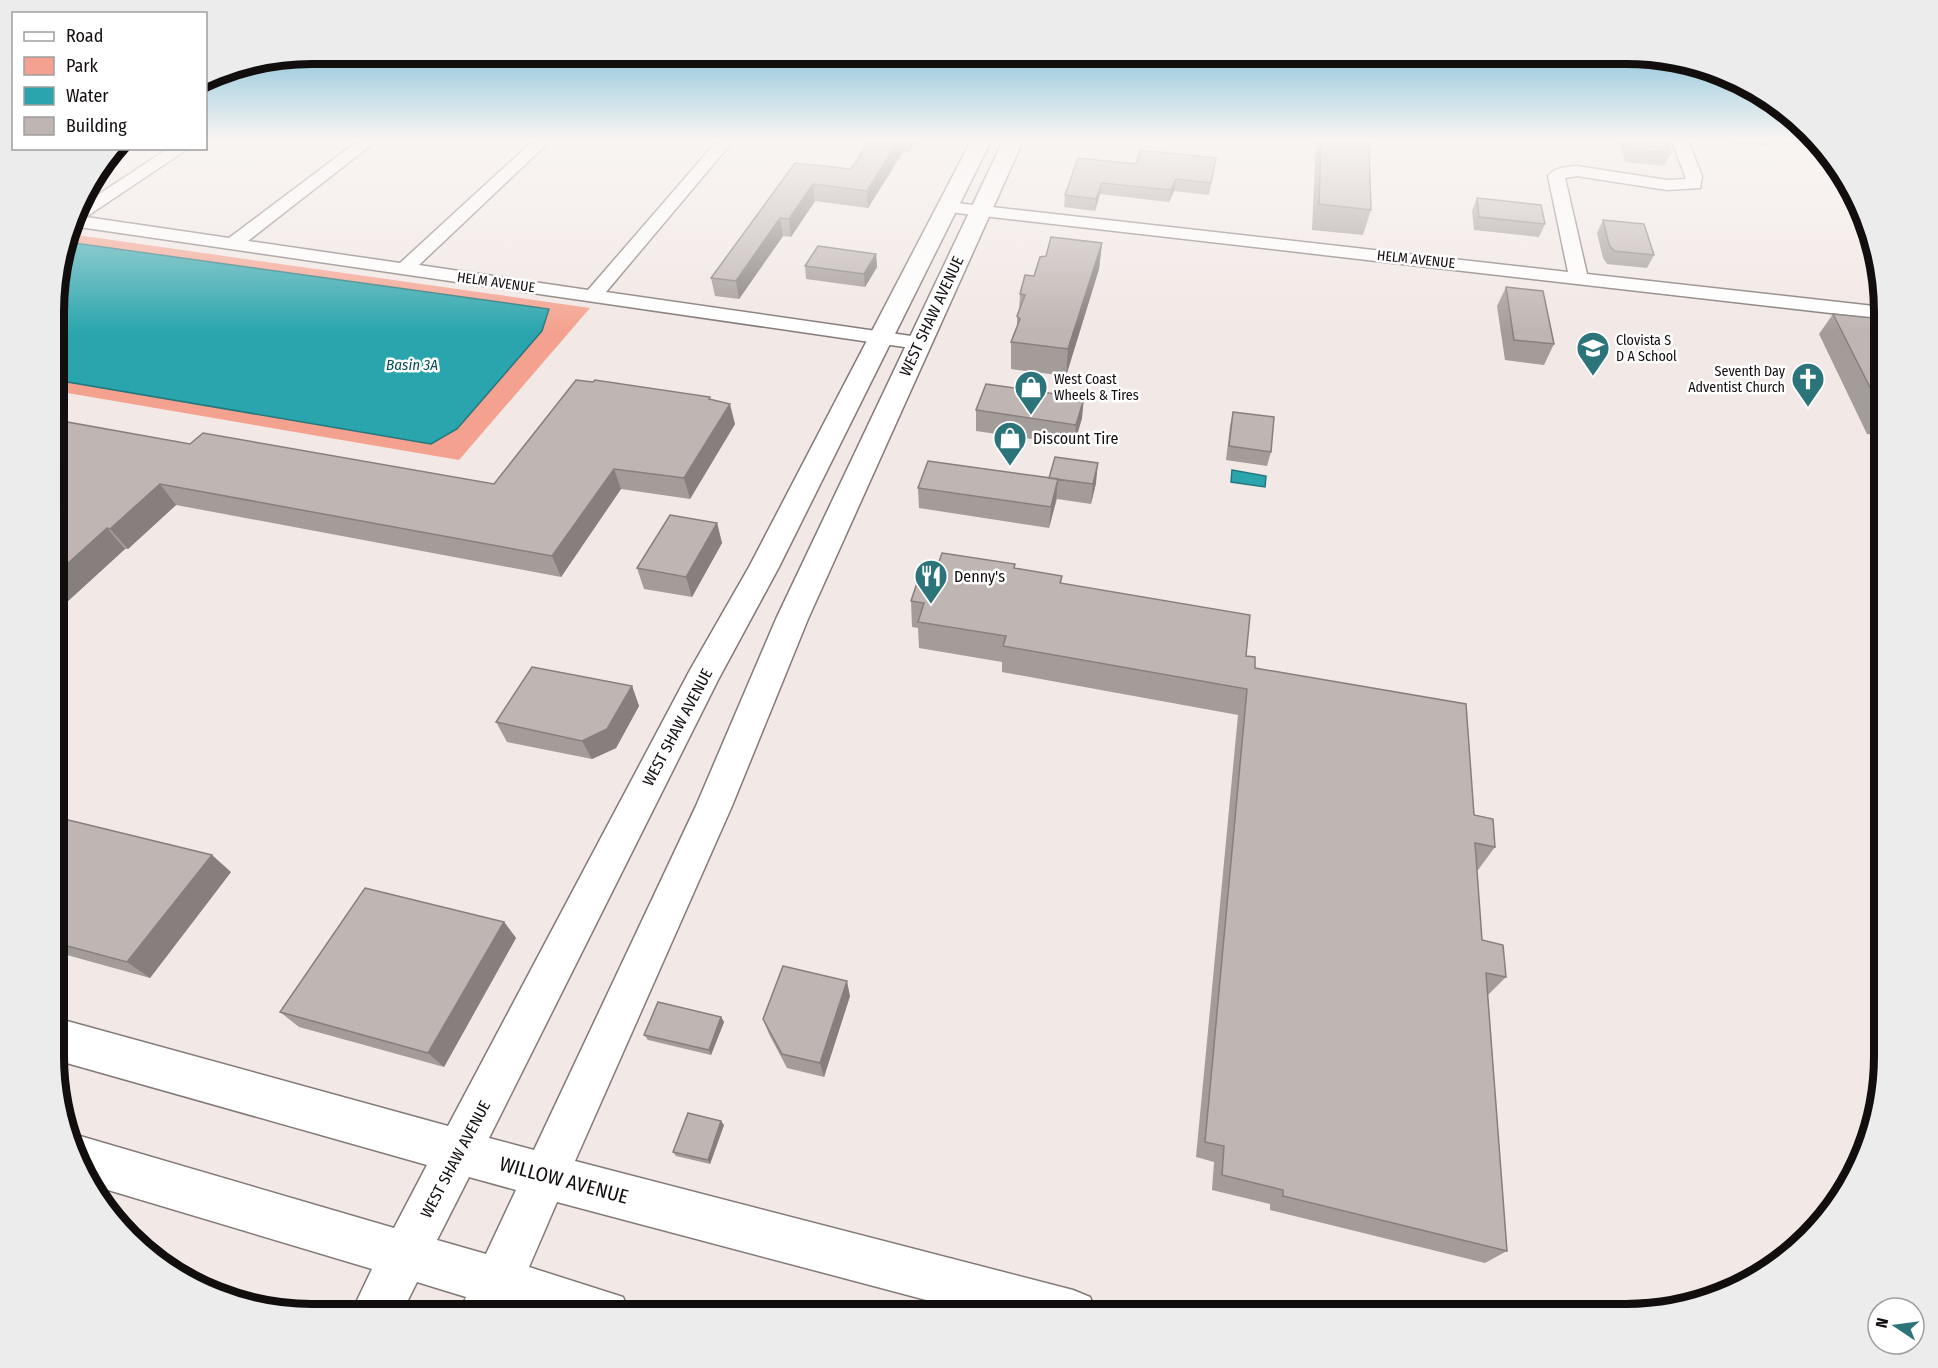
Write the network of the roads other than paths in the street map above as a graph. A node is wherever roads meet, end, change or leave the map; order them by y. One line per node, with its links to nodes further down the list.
1 (284, 205): 9 (street)
2 (473, 205): 10 (street)
3 (671, 205): 12 (street)
4 (983, 205): 7 (main road, WEST SHAW AVENUE)
5 (1562, 205): 11 (street)
6 (948, 207): 7 (street, HELM AVENUE); 14 (main road, WEST SHAW AVENUE)
7 (980, 211): 11 (street, HELM AVENUE); 15 (main road, WEST SHAW AVENUE)
8 (82, 220): 9 (street, HELM AVENUE)
9 (233, 244): 10 (street, HELM AVENUE)
10 (404, 269): 12 (street, HELM AVENUE)
11 (1578, 277): 13 (street, HELM AVENUE)
12 (593, 296): 14 (street, HELM AVENUE)
13 (1874, 312)
14 (881, 338): 15 (street, HELM AVENUE); 19 (main road, WEST SHAW AVENUE)
15 (918, 343): 21 (main road, WEST SHAW AVENUE)
16 (64, 1041): 18 (main road, WILLOW AVENUE)
17 (64, 1055): 18 (main road)
18 (127, 1058): 19 (main road, WILLOW AVENUE)
19 (458, 1151): 21 (main road, WILLOW AVENUE); 22 (main road, WEST SHAW AVENUE)
20 (88, 1161): 22 (main road)
21 (546, 1175): 23 (main road, WEST SHAW AVENUE); 26 (main road, WILLOW AVENUE)
22 (404, 1255): 23 (main road); 24 (main road, WEST SHAW AVENUE)
23 (490, 1298): 25 (main road)
24 (380, 1304)
25 (534, 1304)
26 (1035, 1304)

